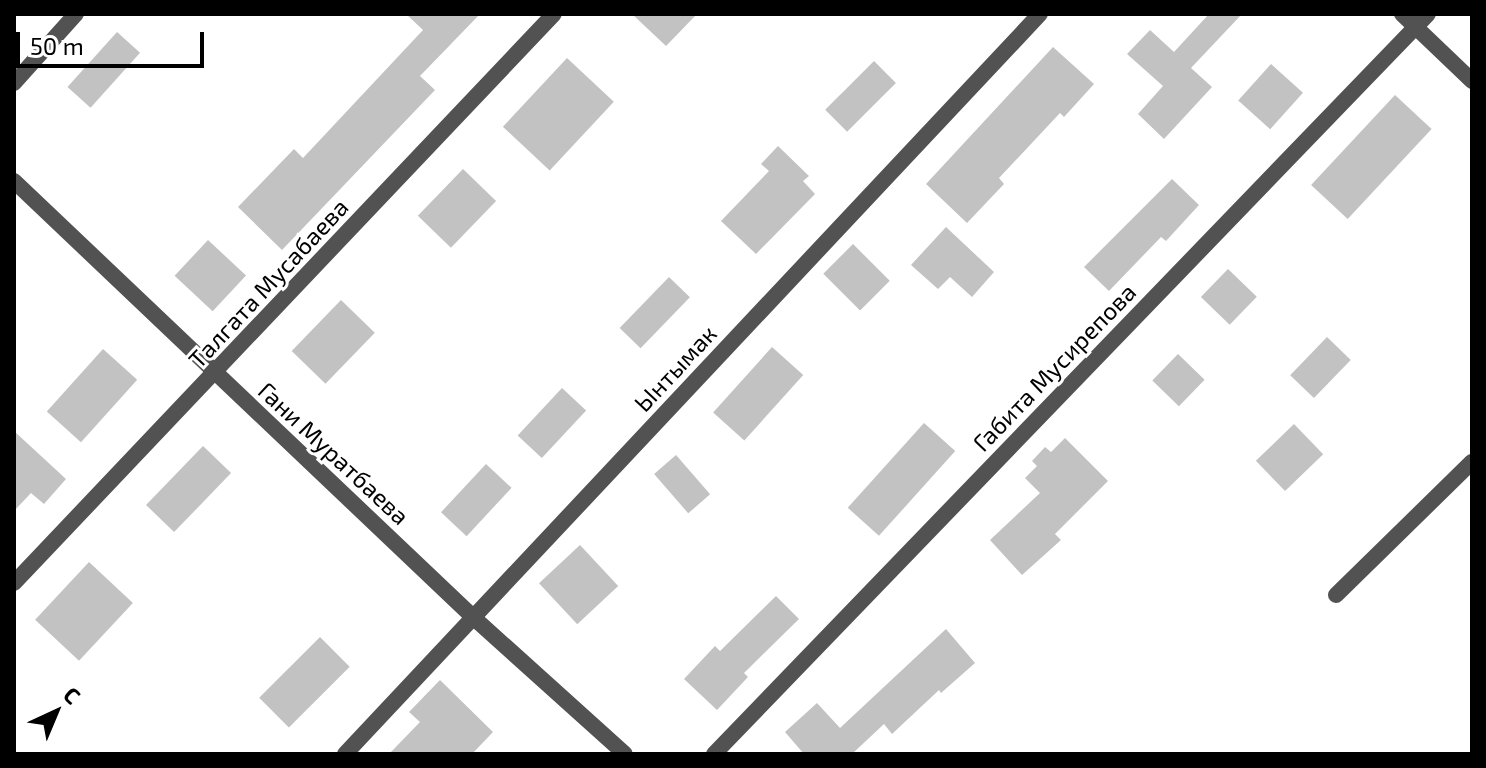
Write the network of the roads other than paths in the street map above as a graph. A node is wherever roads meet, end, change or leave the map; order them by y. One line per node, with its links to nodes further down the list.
1 (76, 14): 8 (street)
2 (554, 14): 10 (street, Талгата Мусабаева)
3 (1040, 14): 14 (street, Ынтымак)
4 (1402, 14): 6 (street)
5 (1428, 14): 6 (street, Габита Мусирепова)
6 (1416, 27): 7 (street); 17 (street, Габита Мусирепова)
7 (1472, 81)
8 (14, 83)
9 (14, 181): 10 (street, Гани Муратбаева)
10 (216, 374): 12 (street, Талгата Мусабаева); 14 (street, Гани Муратбаева)
11 (1472, 462): 13 (street)
12 (14, 583)
13 (1336, 595)
14 (474, 618): 15 (street, Ынтымак); 16 (street, Гани Муратбаева)
15 (345, 754)
16 (625, 754)
17 (714, 754)

